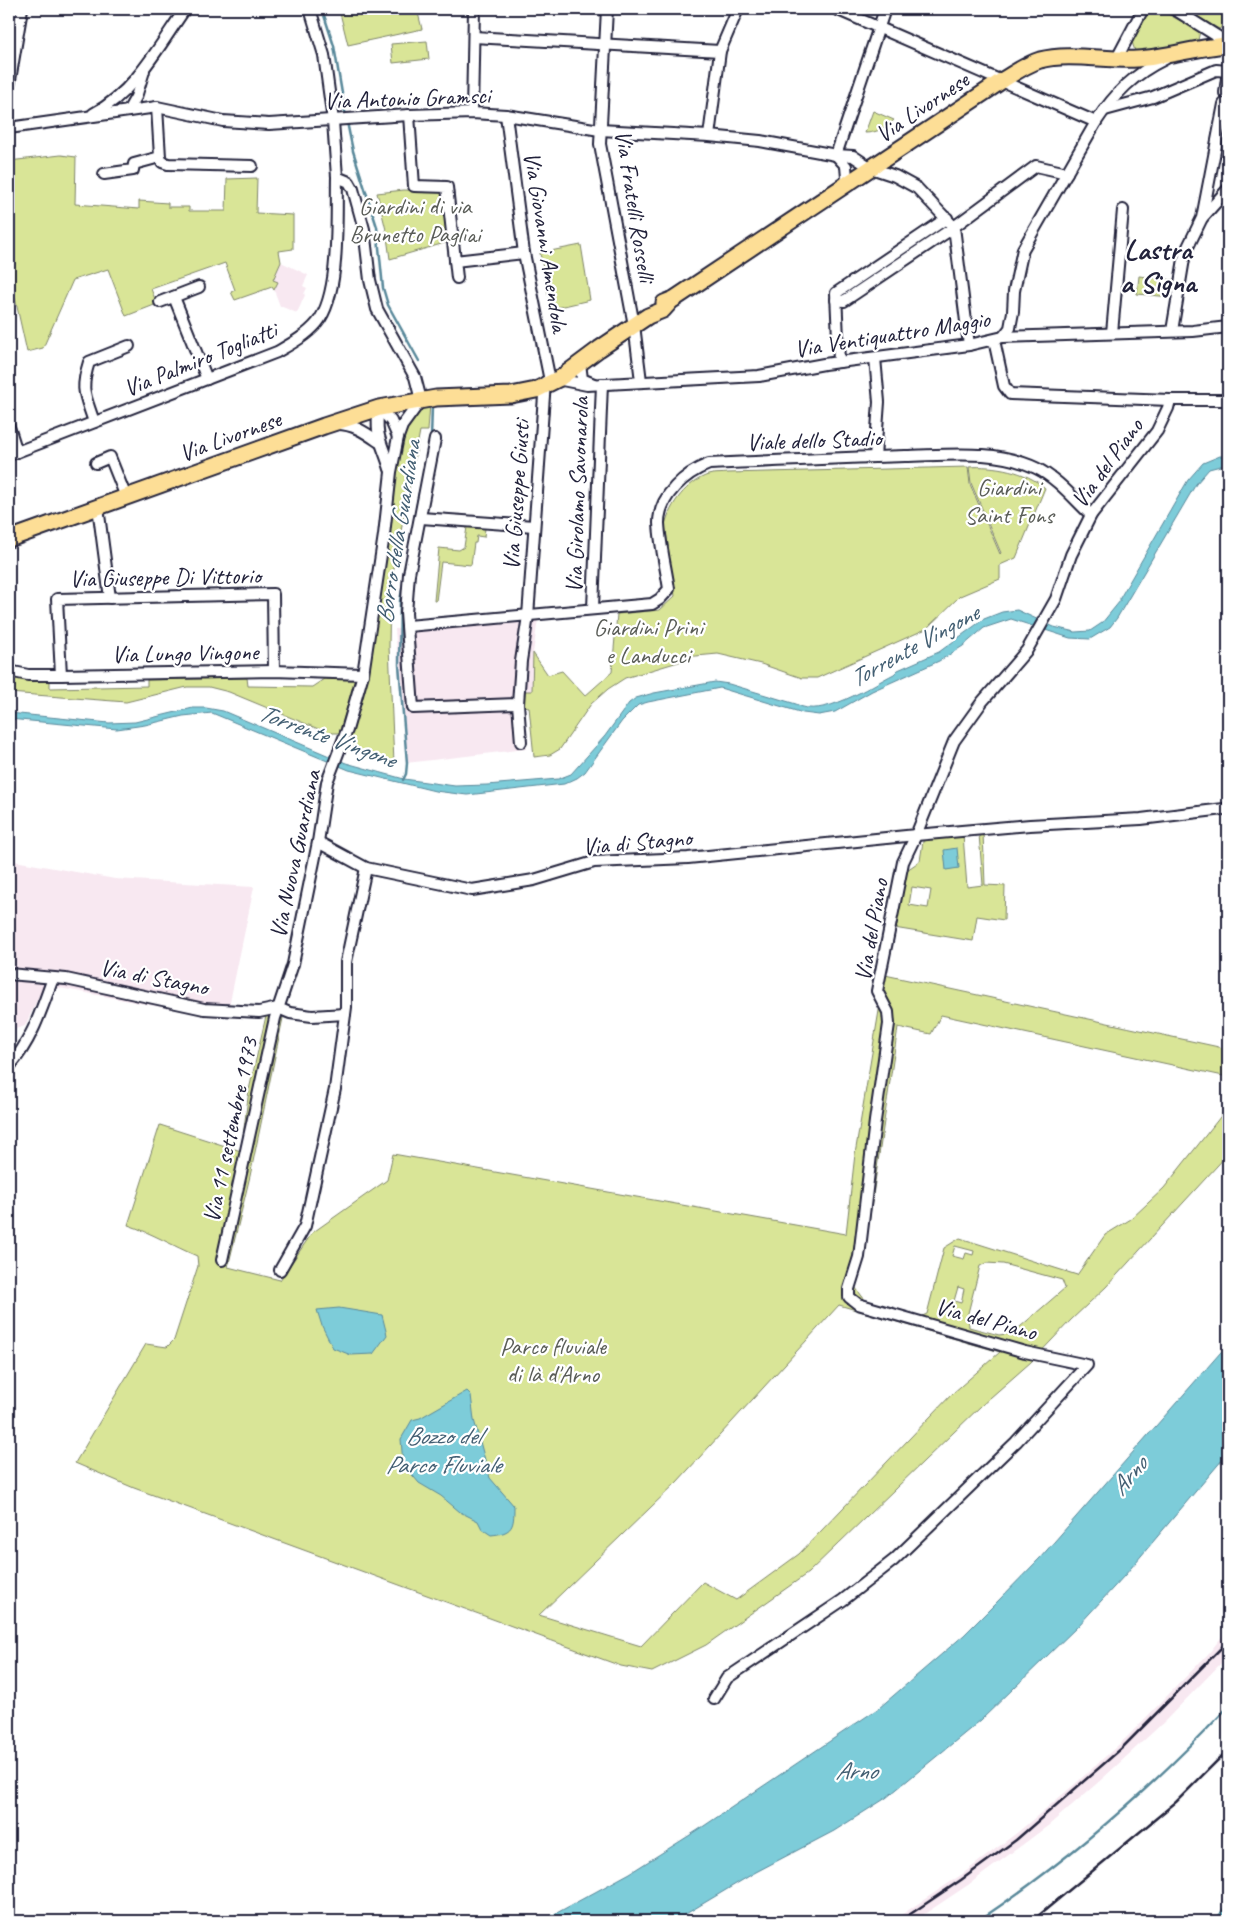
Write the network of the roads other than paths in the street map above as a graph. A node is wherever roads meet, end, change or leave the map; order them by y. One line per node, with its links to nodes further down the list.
1 (22, 9): 24 (street)
2 (185, 9): 20 (street)
3 (310, 9): 35 (street, Via Palmiro Togliatti)
4 (474, 9): 13 (street)
5 (607, 9): 15 (street, Via Fratelli Rosselli)
6 (738, 9): 17 (street)
7 (836, 9): 12 (street)
8 (886, 9): 12 (street)
9 (1143, 9): 19 (street)
10 (1174, 9): 11 (street)
11 (1192, 19): 14 (street); 16 (street)
12 (879, 27): 22 (street); 40 (street)
13 (474, 37): 15 (street); 31 (street)
14 (1228, 44): 16 (main road, Via Livornese)
15 (605, 45): 17 (street); 38 (street, Via Fratelli Rosselli)
16 (1209, 46): 18 (main road, Via Livornese)
17 (720, 51): 39 (street)
18 (1174, 54): 19 (main road, Via Livornese); 29 (street, Via Ventiquattro Maggio)
19 (1116, 60): 22 (main road, Via Livornese)
20 (144, 68): 23 (street); 25 (street)
21 (1228, 71): 26 (street); 29 (street)
22 (1003, 80): 36 (street); 43 (main road, Via Livornese)
23 (141, 82): 28 (street); 30 (street)
24 (9, 86)
25 (124, 91): 30 (street); 34 (street)
26 (1225, 93)
27 (1224, 104): 53 (street)
28 (157, 107): 30 (street, Via Antonio Gramsci); 35 (street, Via Antonio Gramsci); 42 (street)
29 (1104, 110): 36 (street, Via Ventiquattro Maggio)
30 (128, 111): 34 (street, Via Antonio Gramsci)
31 (472, 113): 32 (street, Via Antonio Gramsci); 33 (street, Via Antonio Gramsci)
32 (409, 115): 35 (street, Via Antonio Gramsci); 56 (street)
33 (506, 115): 38 (street, Via Antonio Gramsci); 55 (street, Via Giovanni Amendola)
34 (87, 117): 37 (street, Via Antonio Gramsci)
35 (336, 120): 48 (street, Via Palmiro Togliatti)
36 (1096, 122): 46 (street, Via Ventiquattro Maggio)
37 (9, 128)
38 (600, 130): 39 (street, Via Antonio Gramsci); 62 (street, Via Fratelli Rosselli)
39 (709, 136): 40 (street, Via Antonio Gramsci)
40 (836, 155): 41 (street, Via Antonio Gramsci); 49 (street)
41 (852, 156): 43 (street, Via Antonio Gramsci); 45 (street, Via Antonio Gramsci)
42 (160, 157): 44 (street); 47 (street)
43 (884, 160): 45 (main road, Via Livornese)
44 (252, 166)
45 (871, 168): 49 (main road, Via Livornese); 52 (street, Via Antonio Gramsci)
46 (1067, 173): 54 (street); 66 (street, Via Ventiquattro Maggio)
47 (104, 174)
48 (337, 177): 72 (street, Via Palmiro Togliatti); 76 (street)
49 (844, 186): 62 (main road, Via Livornese)
50 (1228, 189): 53 (street)
51 (1123, 210): 65 (street)
52 (947, 218): 54 (street, Via Antonio Gramsci); 60 (street)
53 (1202, 218): 64 (street)
54 (954, 227): 60 (street); 67 (street)
55 (524, 253): 56 (street); 73 (street, Via Giovanni Amendola)
56 (455, 261): 57 (street)
57 (457, 278)
58 (199, 287): 59 (street)
59 (174, 296): 61 (street); 72 (street)
60 (836, 297): 70 (street)
61 (160, 302)
62 (638, 320): 71 (main road, Via Livornese); 74 (street, Via Fratelli Rosselli)
63 (1228, 327): 64 (street)
64 (1172, 331): 65 (street)
65 (1112, 333): 66 (street)
66 (998, 339): 67 (street, Via Ventiquattro Maggio); 77 (street)
67 (969, 344): 69 (street, Via Ventiquattro Maggio)
68 (128, 346): 80 (street)
69 (875, 358): 70 (street, Via Ventiquattro Maggio); 87 (street)
70 (839, 362): 74 (street, Via Ventiquattro Maggio)
71 (574, 370): 73 (main road, Via Livornese); 75 (street, Via Ventiquattro Maggio)
72 (206, 379): 80 (street, Via Palmiro Togliatti)
73 (548, 380): 75 (street, Via Ventiquattro Maggio); 76 (main road, Via Livornese); 94 (street, Via Giuseppe Giusti)
74 (641, 381): 75 (street, Via Ventiquattro Maggio)
75 (599, 384): 97 (street, Via Girolamo Savonarola)
76 (421, 400): 79 (main road, Via Livornese); 83 (street, Via Nuova Guardiana)
77 (1170, 400): 78 (street); 92 (street, Via del Piano)
78 (1228, 400)
79 (379, 408): 81 (main road, Via Livornese); 83 (street); 85 (street, Via Nuova Guardiana)
80 (94, 422): 86 (street, Via Palmiro Togliatti)
81 (324, 426): 85 (street); 90 (main road, Via Livornese)
82 (9, 427): 86 (street)
83 (398, 437): 89 (street, Via Nuova Guardiana)
84 (435, 439): 93 (street)
85 (379, 442): 89 (street, Via Nuova Guardiana)
86 (13, 454)
87 (875, 457): 92 (street, Viale dello Stadio); 97 (street, Viale dello Stadio)
88 (96, 463): 90 (street)
89 (391, 472): 102 (street, Via Nuova Guardiana)
90 (126, 497): 91 (main road, Via Livornese)
91 (98, 507): 95 (main road, Via Livornese); 96 (street)
92 (1091, 514): 107 (street, Via del Piano)
93 (421, 518): 94 (street); 99 (street)
94 (534, 526): 98 (street, Via Giuseppe Giusti)
95 (9, 539)
96 (110, 598): 101 (street, Via Giuseppe Di Vittorio); 103 (street, Via Giuseppe Di Vittorio)
97 (592, 608): 98 (street)
98 (528, 616): 99 (street); 104 (street, Via Giuseppe Giusti)
99 (408, 626): 104 (street)
100 (9, 671): 103 (street, Via Lungo Vingone)
101 (274, 671): 102 (street, Via Lungo Vingone); 103 (street, Via Lungo Vingone)
102 (363, 674): 108 (street, Via Nuova Guardiana)
103 (61, 675)
104 (518, 704): 105 (street, Via Giuseppe Giusti)
105 (521, 742)
106 (1224, 810): 107 (street)
107 (916, 835): 109 (street, Via di Stagno); 117 (street, Via del Piano)
108 (318, 842): 109 (street, Via di Stagno); 112 (street, Via Nuova Guardiana)
109 (366, 868): 113 (street)
110 (9, 974): 111 (street, Via di Stagno)
111 (53, 978): 112 (street, Via di Stagno); 114 (street)
112 (278, 1008): 113 (street, Via di Stagno); 115 (street, Via 11 settembre 1973)
113 (345, 1014): 116 (street)
114 (9, 1067)
115 (222, 1260)
116 (280, 1270)
117 (714, 1699)

